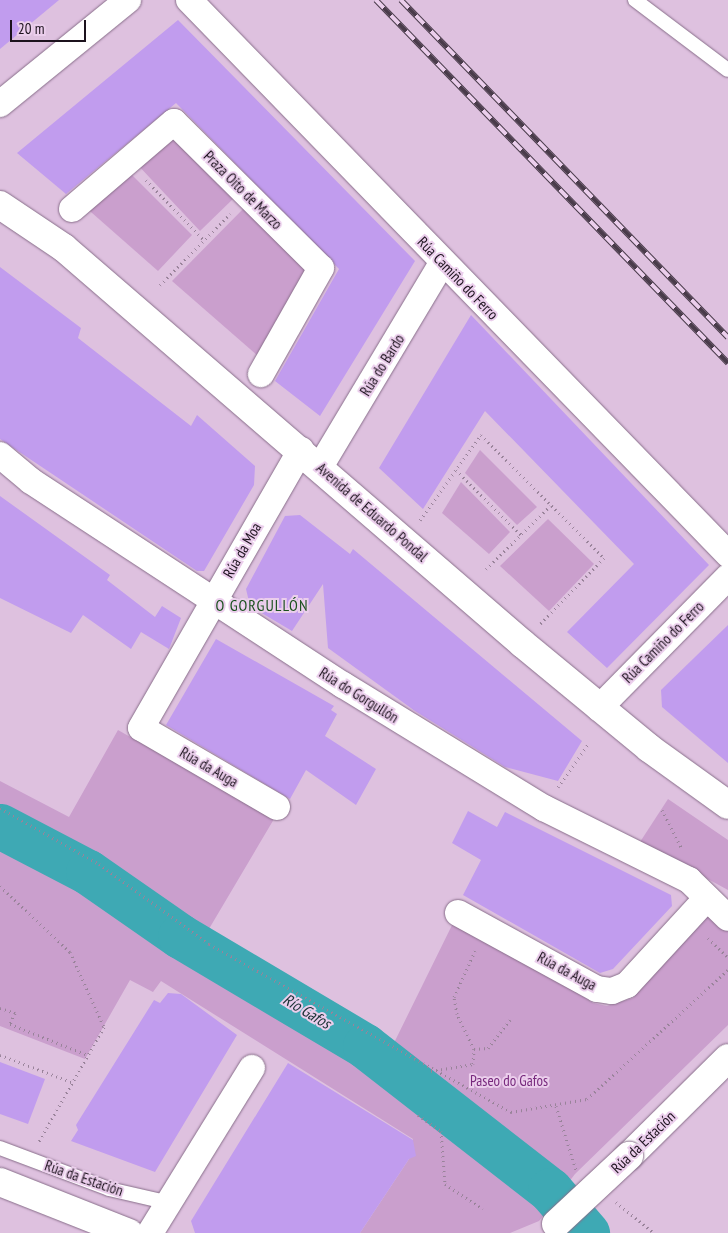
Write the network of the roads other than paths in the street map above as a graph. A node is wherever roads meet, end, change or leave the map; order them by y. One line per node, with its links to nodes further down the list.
1 (128, 0): 5 (street)
2 (189, 0): 9 (street, Rúa Camiño do Ferro)
3 (635, 0): 4 (lane)
4 (728, 70)
5 (0, 104)
6 (0, 186): 7 (main road, Avenida de Eduardo Pondal)
7 (10, 209): 12 (main road, Avenida de Eduardo Pondal)
8 (72, 209): 10 (street, Praza Oito de Marzo)
9 (442, 262): 12 (street, Rúa do Bardo); 13 (street, Rúa Camiño do Ferro)
10 (262, 374)
11 (0, 454): 15 (street, Rúa do Gorgullón)
12 (310, 458): 15 (street, Rúa da Moa); 16 (main road, Avenida de Eduardo Pondal)
13 (728, 554)
14 (728, 577): 16 (street, Rúa Camiño do Ferro)
15 (212, 601): 17 (street, Rúa da Moa); 20 (street, Rúa do Gorgullón)
16 (599, 708): 18 (main road, Avenida de Eduardo Pondal)
17 (140, 728): 19 (street, Rúa da Auga)
18 (728, 805)
19 (277, 807)
20 (707, 898): 21 (street, Rúa da Auga); 22 (street, Rúa do Gorgullón)
21 (458, 913)
22 (728, 918)
23 (728, 1058): 28 (main road, Rúa da Estación, bridge)
24 (252, 1068): 27 (street)
25 (0, 1148): 27 (lane, Rúa da Estación)
26 (0, 1182): 29 (main road)
27 (170, 1203): 30 (street)
28 (550, 1230)
29 (129, 1233)
30 (150, 1233)

